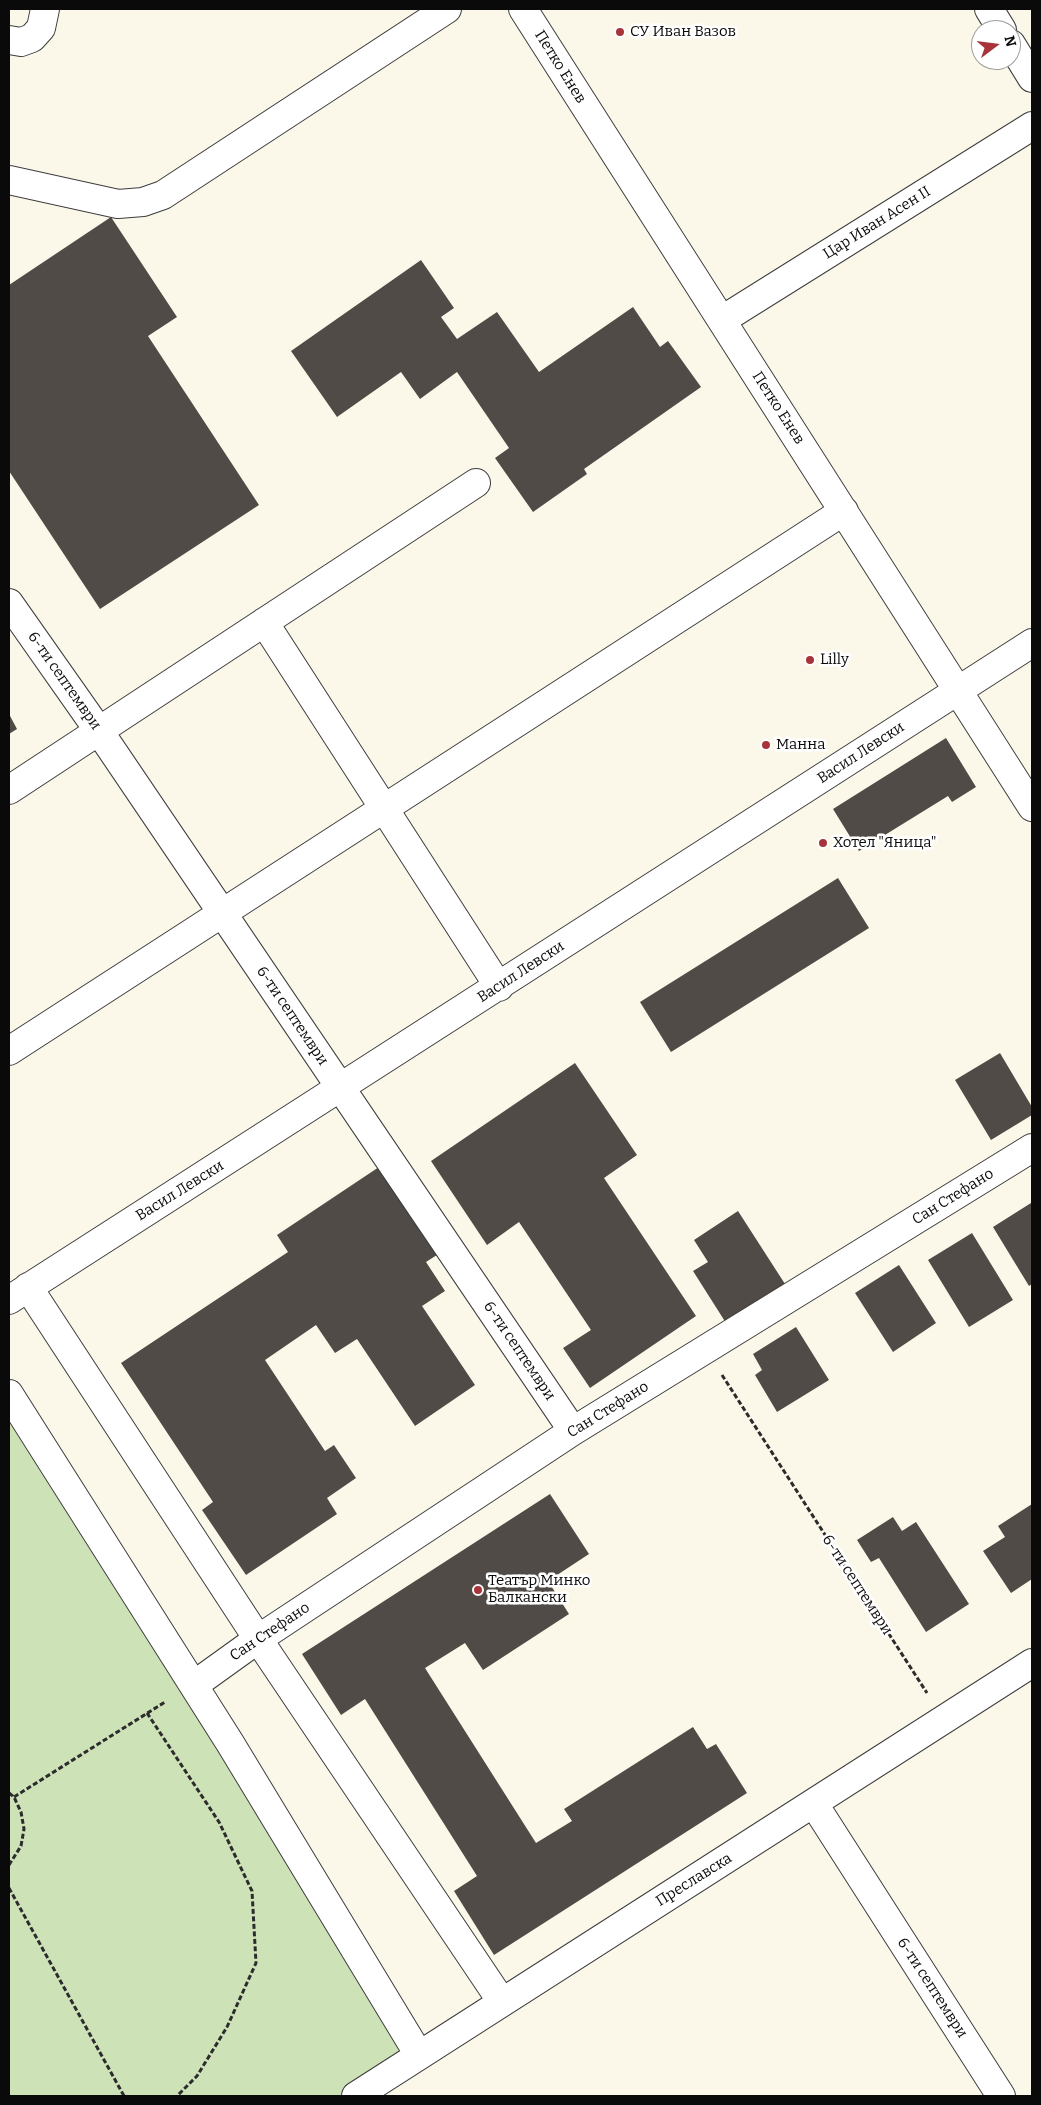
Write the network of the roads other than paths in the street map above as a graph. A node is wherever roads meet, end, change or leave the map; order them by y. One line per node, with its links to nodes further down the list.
1 (45, 9): 6 (street)
2 (447, 9): 10 (street)
3 (523, 9): 11 (street, Петко Енев)
4 (989, 9): 5 (street)
5 (996, 20)
6 (9, 40)
7 (1021, 60): 8 (street)
8 (1032, 78)
9 (1032, 126): 11 (street, Цар Иван Асен II)
10 (9, 180)
11 (722, 320): 13 (street, Петко Енев)
12 (476, 483): 15 (street)
13 (844, 511): 17 (street, Петко Енев); 21 (street)
14 (9, 603): 18 (street, 6-ти септември)
15 (264, 622): 18 (street); 21 (street)
16 (1032, 643): 17 (street, Васил Левски)
17 (958, 691): 20 (street, Петко Енев); 23 (street, Васил Левски)
18 (99, 731): 19 (street); 22 (street, 6-ти септември)
19 (9, 790)
20 (1032, 807)
21 (384, 808): 22 (street); 23 (street)
22 (222, 912): 24 (street); 25 (street, 6-ти септември)
23 (498, 987): 25 (street, Васил Левски)
24 (9, 1051)
25 (341, 1088): 27 (street, Васил Левски); 29 (street, 6-ти септември)
26 (1032, 1148): 29 (street, Сан Стефано)
27 (14, 1296): 30 (street)
28 (9, 1394): 32 (street)
29 (573, 1431): 30 (street, Сан Стефано)
30 (258, 1639): 32 (street, Сан Стефано); 34 (street)
31 (1032, 1663): 33 (street, Преславска)
32 (194, 1684): 35 (street)
33 (814, 1804): 34 (street, Преславска); 37 (street, 6-ти септември)
34 (502, 2002): 35 (street, Преславска)
35 (419, 2056): 36 (street, Преславска)
36 (356, 2096)
37 (1001, 2096)

